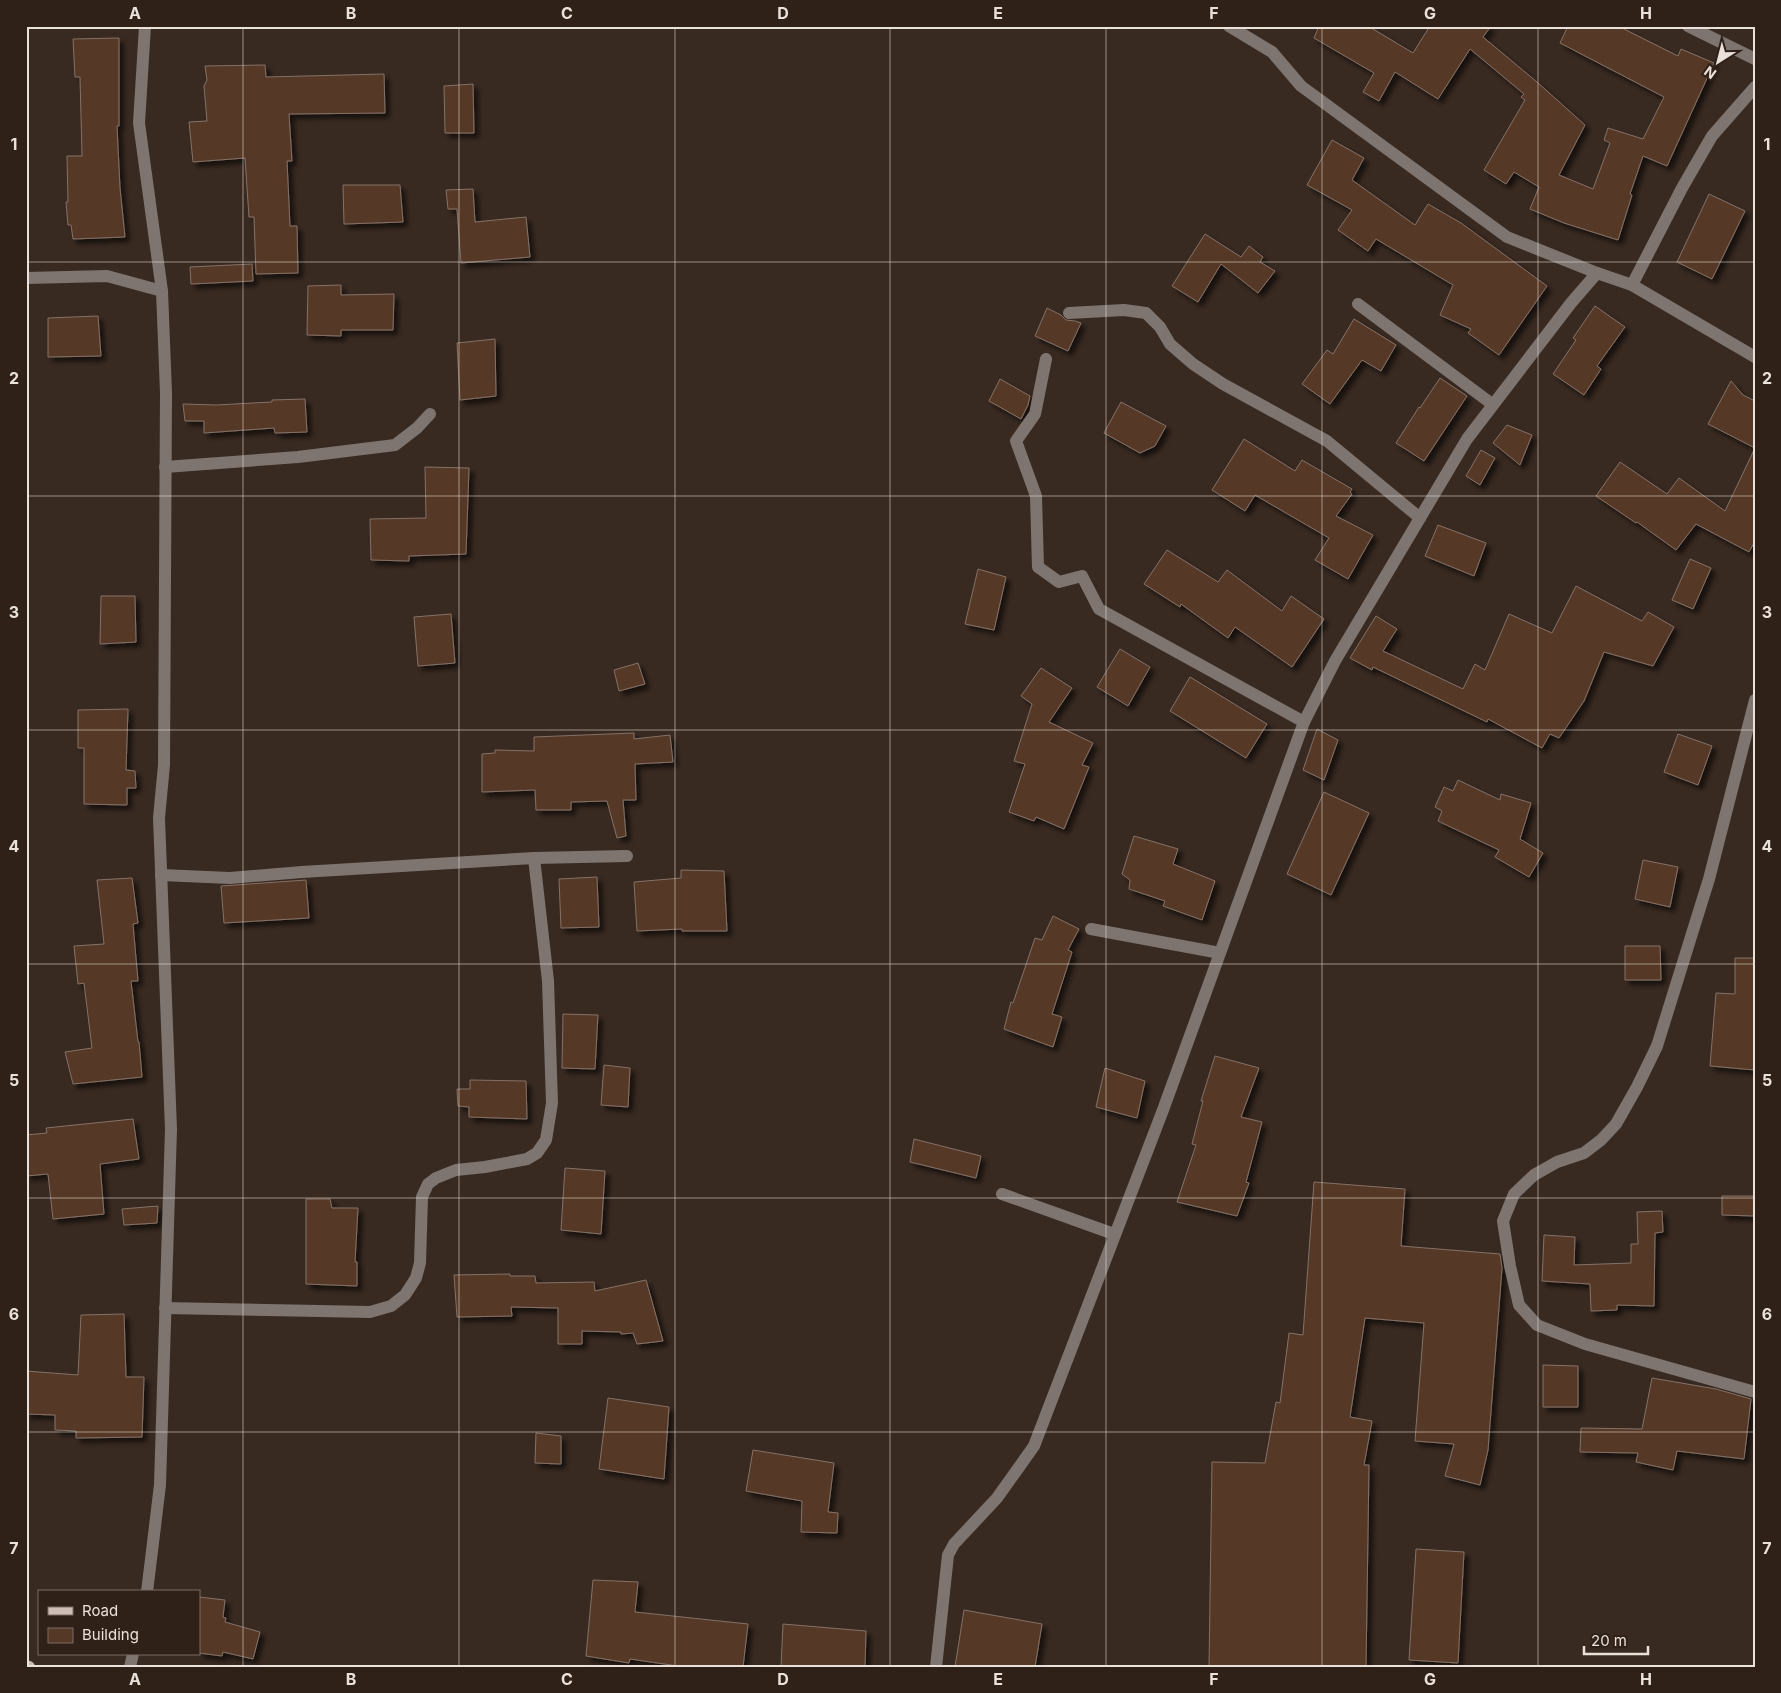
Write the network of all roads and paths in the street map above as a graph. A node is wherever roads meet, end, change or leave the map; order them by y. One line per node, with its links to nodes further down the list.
1 (145, 26): 9 (street)
2 (1229, 26): 6 (street)
3 (1688, 26): 4 (street)
4 (1755, 59)
5 (1755, 87): 8 (street)
6 (1596, 273): 8 (street); 14 (street)
7 (26, 278): 9 (street)
8 (1632, 285): 12 (street)
9 (162, 291): 16 (street)
10 (1358, 304): 14 (street)
11 (1069, 314): 17 (street)
12 (1755, 356)
13 (1046, 359): 19 (street)
14 (1492, 404): 17 (street)
15 (430, 414): 16 (street)
16 (165, 467): 22 (street)
17 (1420, 518): 19 (street)
18 (1755, 700): 28 (street)
19 (1304, 722): 24 (street)
20 (627, 856): 21 (street)
21 (534, 858): 22 (street); 27 (street)
22 (161, 875): 27 (street)
23 (1091, 929): 24 (street)
24 (1220, 953): 26 (street)
25 (1002, 1194): 26 (street)
26 (1114, 1234): 30 (street)
27 (165, 1308): 29 (street)
28 (1755, 1392)
29 (147, 1590)
30 (936, 1667)

